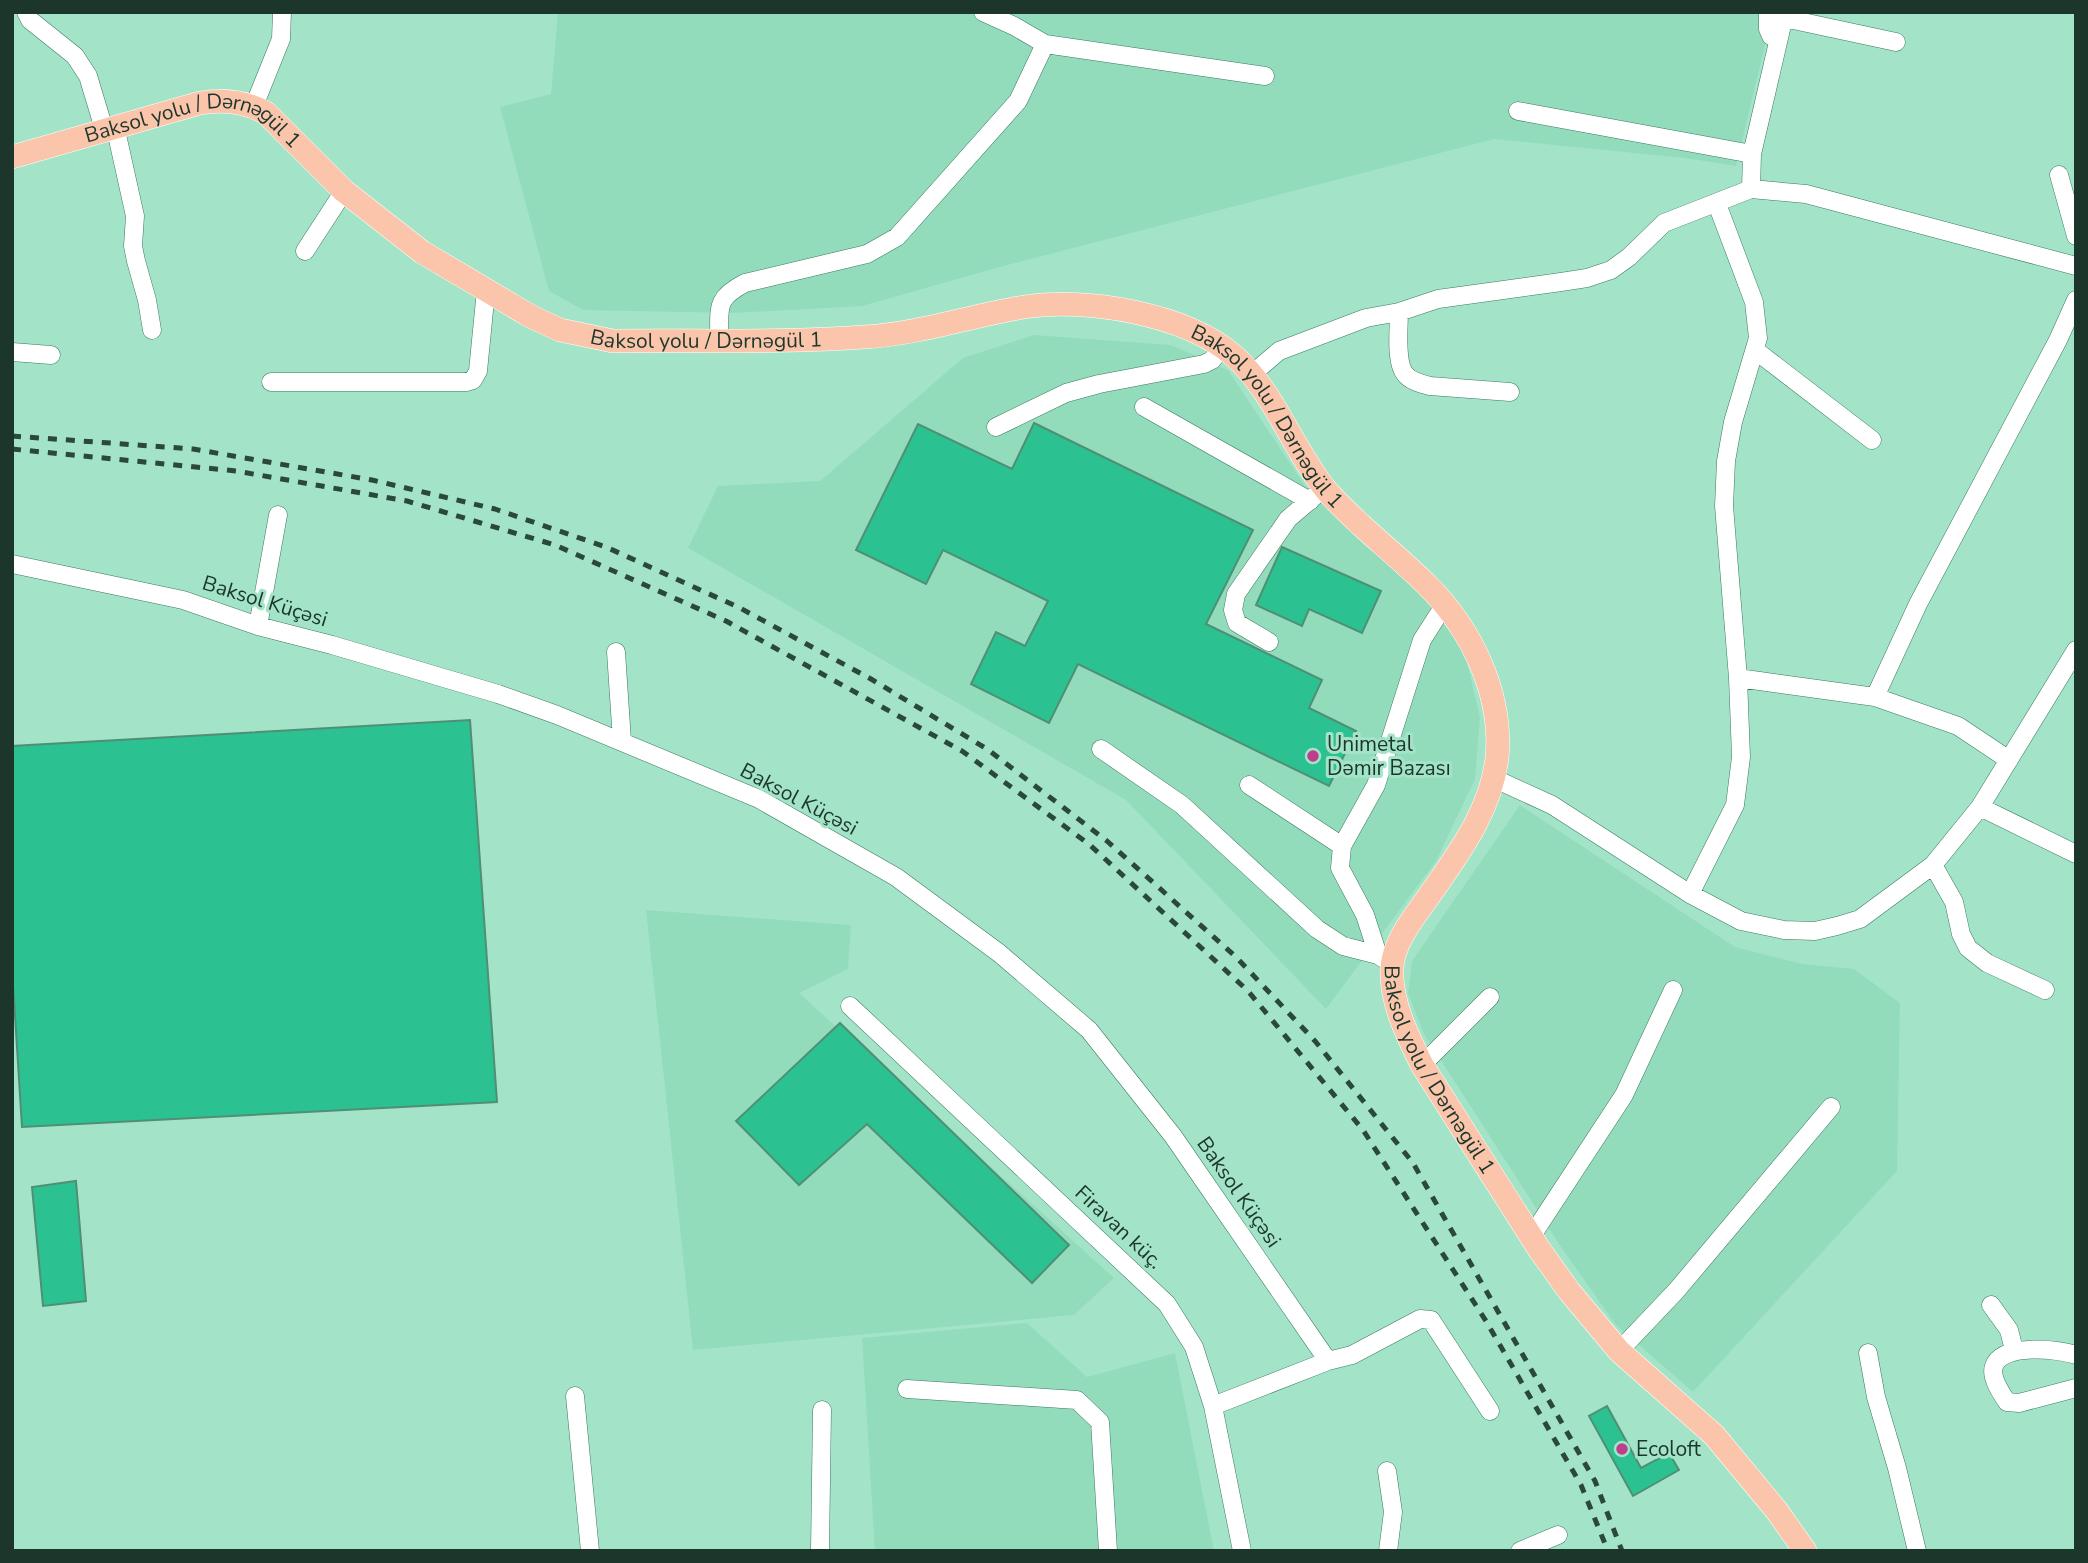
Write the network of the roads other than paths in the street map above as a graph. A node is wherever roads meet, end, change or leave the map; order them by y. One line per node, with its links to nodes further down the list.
1 (26, 12): 10 (street)
2 (282, 12): 8 (street)
3 (983, 12): 6 (street)
4 (1779, 14): 5 (street); 11 (street)
5 (1896, 42)
6 (1045, 44): 7 (street); 24 (street)
7 (1265, 76)
8 (254, 106): 10 (main road, Baksol yolu / Dərnəgül 1); 15 (main road, Baksol yolu / Dərnəgül 1)
9 (1518, 111): 11 (street)
10 (109, 127): 12 (main road, Baksol yolu / Dərnəgül 1); 23 (street)
11 (1752, 154): 14 (street)
12 (12, 157)
13 (2059, 175): 17 (street)
14 (1751, 189): 16 (street); 19 (street)
15 (344, 191): 18 (street); 20 (main road, Baksol yolu / Dərnəgül 1)
16 (1717, 204): 22 (street); 26 (street)
17 (2076, 236)
18 (304, 251)
19 (2076, 266)
20 (486, 290): 24 (main road, Baksol yolu / Dərnəgül 1); 30 (street)
21 (2076, 300): 44 (street)
22 (1399, 312): 29 (street); 31 (street)
23 (152, 330)
24 (719, 340): 25 (main road, Baksol yolu / Dərnəgül 1)
25 (1223, 348): 29 (main road, Baksol yolu / Dərnəgül 1); 33 (street)
26 (1755, 350): 34 (street); 43 (street)
27 (12, 352): 28 (street)
28 (51, 355)
29 (1252, 374): 35 (main road, Baksol yolu / Dərnəgül 1)
30 (271, 383)
31 (1510, 392)
32 (1144, 407): 35 (street)
33 (996, 427)
34 (1872, 440)
35 (1317, 495): 38 (main road, Baksol yolu / Dərnəgül 1); 40 (street)
36 (278, 515): 39 (street)
37 (12, 564): 39 (street, Baksol Küçəsi)
38 (1445, 604): 48 (main road, Baksol yolu / Dərnəgül 1); 51 (street)
39 (258, 626): 45 (street, Baksol Küçəsi)
40 (1269, 642)
41 (2076, 650): 47 (street)
42 (616, 652): 45 (street)
43 (1738, 678): 44 (street); 54 (street)
44 (1875, 697): 47 (street)
45 (622, 741): 68 (street, Baksol Küçəsi)
46 (1101, 749): 55 (street)
47 (2009, 760): 50 (street)
48 (1493, 778): 54 (street); 55 (main road, Baksol yolu / Dərnəgül 1)
49 (1249, 785): 51 (street)
50 (1980, 807): 52 (street); 53 (street)
51 (1342, 846): 55 (street)
52 (2076, 854)
53 (1933, 865): 54 (street); 57 (street)
54 (1690, 894)
55 (1385, 960): 60 (main road, Baksol yolu / Dərnəgül 1)
56 (1673, 990): 62 (street)
57 (2045, 990)
58 (1490, 997): 60 (street)
59 (850, 1006): 72 (street, Firavan küç.)
60 (1422, 1065): 62 (main road, Baksol yolu / Dərnəgül 1)
61 (1831, 1107): 65 (street)
62 (1531, 1237): 65 (main road, Baksol yolu / Dərnəgül 1)
63 (1991, 1305): 64 (street)
64 (2014, 1350): 67 (street); 69 (street)
65 (1619, 1351): 83 (main road, Baksol yolu / Dərnəgül 1)
66 (1868, 1353): 84 (street)
67 (2076, 1355)
68 (1328, 1361): 72 (street); 74 (street)
69 (2076, 1388)
70 (907, 1389): 79 (street)
71 (575, 1396): 77 (street)
72 (1213, 1406): 80 (street, Firavan küç.)
73 (822, 1409): 78 (street)
74 (1490, 1411)
75 (1387, 1471): 81 (street)
76 (1558, 1535): 82 (street)
77 (590, 1551)
78 (820, 1551)
79 (1108, 1551)
80 (1242, 1551)
81 (1388, 1551)
82 (1521, 1551)
83 (1805, 1551)
84 (1917, 1551)

